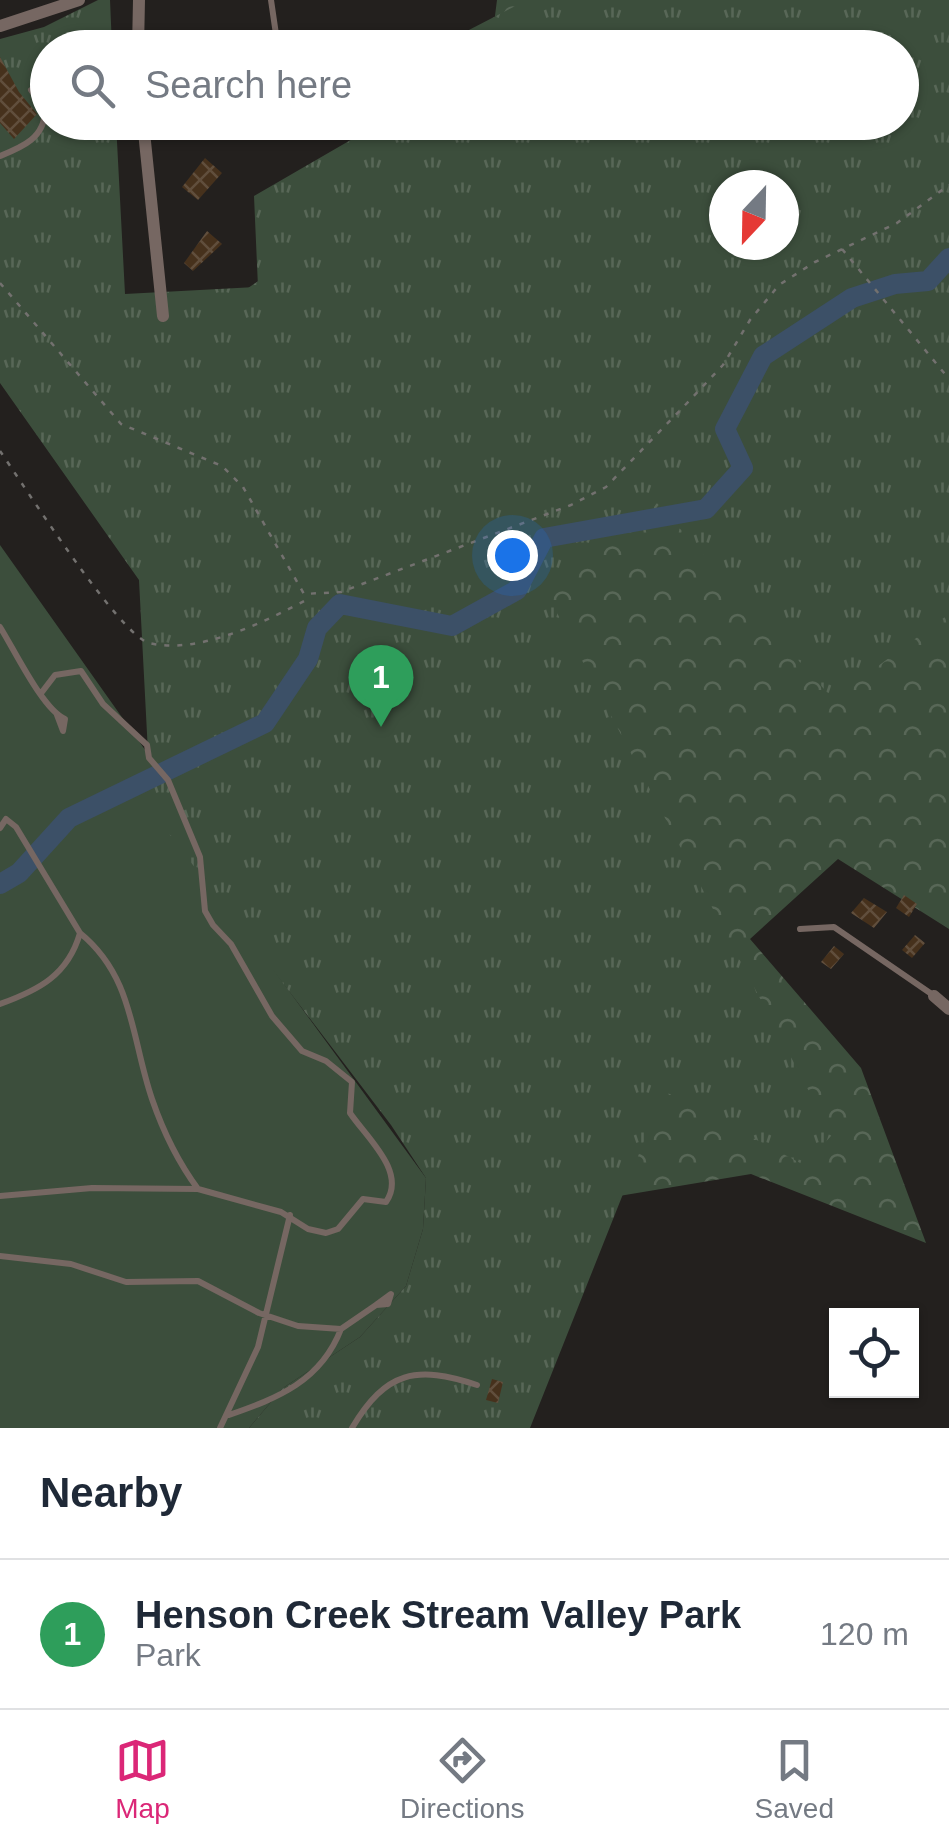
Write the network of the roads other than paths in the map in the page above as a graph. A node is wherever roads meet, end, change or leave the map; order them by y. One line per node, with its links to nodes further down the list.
1 (79, 0): 4 (street)
2 (138, 0): 5 (street)
3 (271, 0): 6 (lane)
4 (0, 26)
5 (138, 30)
6 (275, 30)
7 (32, 140): 9 (lane)
8 (145, 140): 10 (street)
9 (0, 156)
10 (163, 316)
11 (0, 627): 12 (lane)
12 (42, 692): 13 (lane); 22 (lane)
13 (57, 716)
14 (0, 828): 16 (lane)
15 (800, 929): 17 (lane)
16 (80, 933): 18 (lane); 20 (lane)
17 (934, 996): 19 (street)
18 (0, 1004)
19 (949, 1009)
20 (198, 1189): 21 (lane); 22 (lane)
21 (0, 1196)
22 (290, 1216): 25 (lane)
23 (0, 1256): 25 (lane)
24 (376, 1304): 26 (lane)
25 (267, 1316): 26 (lane); 28 (lane)
26 (341, 1329): 28 (lane)
27 (476, 1385): 30 (lane)
28 (228, 1416): 29 (lane)
29 (220, 1428)
30 (352, 1428)

